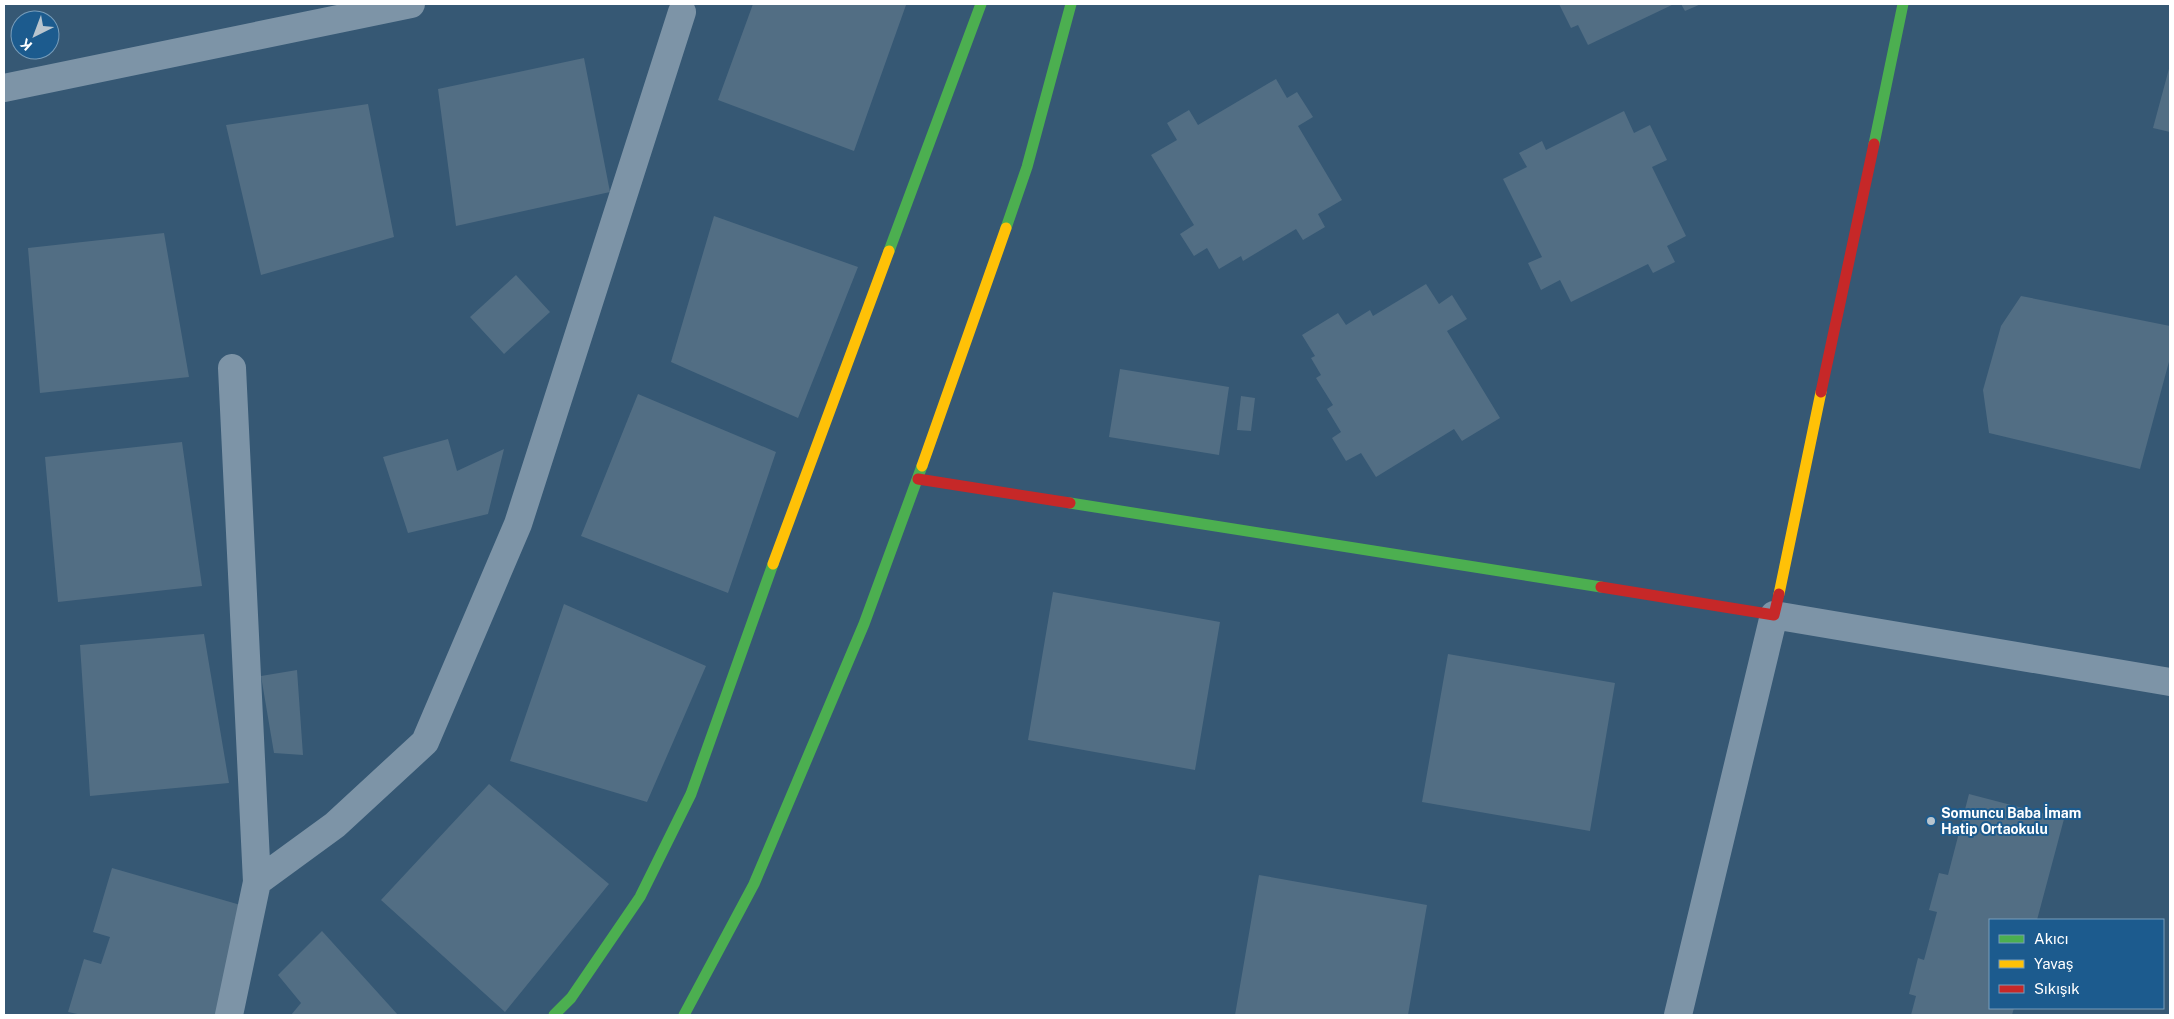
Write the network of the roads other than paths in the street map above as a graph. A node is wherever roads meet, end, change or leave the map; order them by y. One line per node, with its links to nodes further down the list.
1 (411, 4): 6 (street)
2 (981, 4): 13 (main road)
3 (1070, 4): 8 (main road)
4 (1903, 4): 9 (main road)
5 (682, 12): 11 (street)
6 (4, 88)
7 (232, 368): 11 (street)
8 (918, 479): 9 (main road); 14 (main road)
9 (1774, 615): 10 (street); 15 (street)
10 (2170, 682)
11 (257, 882): 12 (street)
12 (229, 1015)
13 (554, 1015)
14 (684, 1015)
15 (1678, 1015)

